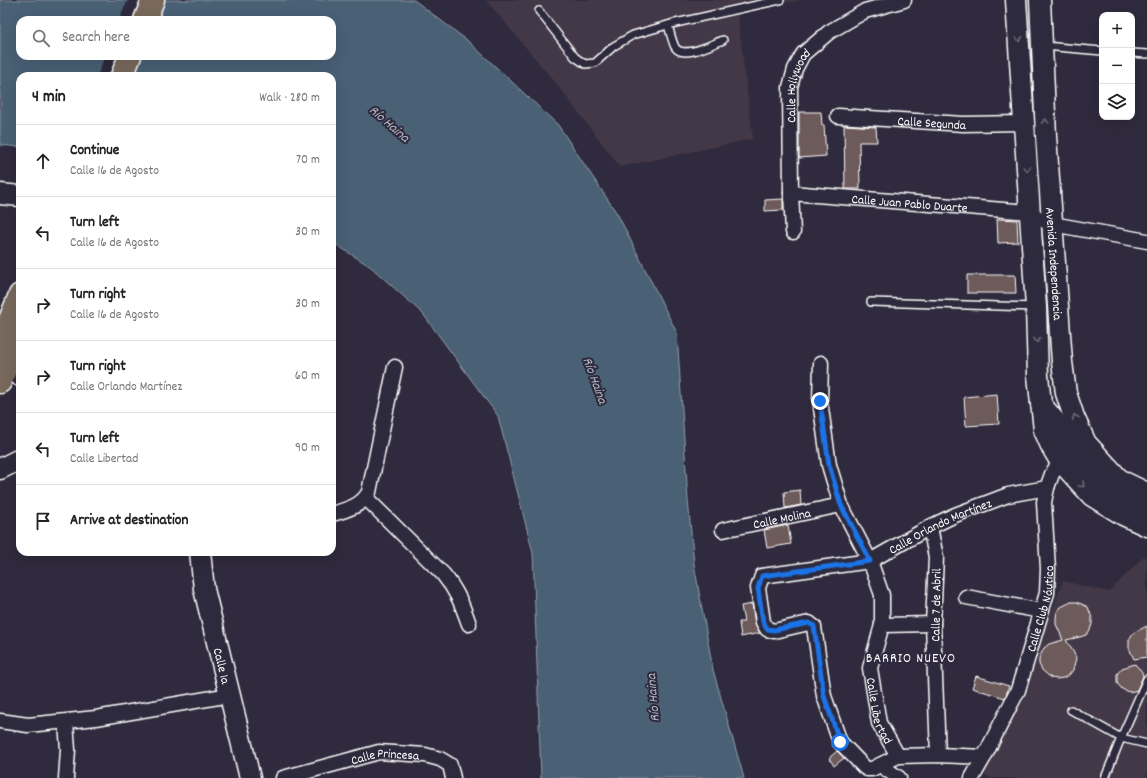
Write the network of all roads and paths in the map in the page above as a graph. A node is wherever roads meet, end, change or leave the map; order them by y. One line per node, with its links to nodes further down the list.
1 (137, 0): 8 (highway)
2 (153, 0): 9 (highway)
3 (777, 0): 10 (lane)
4 (904, 0): 22 (street, Calle Hollywood)
5 (1016, 0): 21 (street, Avenida Independencia, one-way to 21)
6 (1040, 0): 12 (street, Avenida Independencia)
7 (539, 11): 10 (lane)
8 (131, 16)
9 (147, 16)
10 (668, 25): 11 (lane)
11 (722, 40)
12 (1042, 46): 13 (lane); 24 (street, Avenida Independencia, one-way to 12)
13 (1099, 51)
14 (1135, 53): 15 (lane)
15 (1147, 54)
16 (113, 60): 18 (highway)
17 (128, 60): 19 (highway)
18 (109, 72)
19 (124, 72)
20 (838, 116): 21 (street, Calle Segunda)
21 (1025, 123): 23 (street, Avenida Independencia, one-way to 23)
22 (791, 193): 23 (street, Calle Juan Pablo Duarte); 25 (street, Calle Hollywood)
23 (1029, 212): 24 (street); 28 (street, Avenida Independencia)
24 (1052, 224): 26 (street); 33 (street, Avenida Independencia)
25 (793, 232)
26 (1147, 241)
27 (871, 302): 28 (lane)
28 (1036, 307): 32 (street, Avenida Independencia, one-way to 32)
29 (16, 318): 30 (highway)
30 (12, 341): 31 (street); 36 (highway)
31 (16, 358)
32 (1037, 362): 33 (street); 37 (street, Avenida Independencia)
33 (1062, 362): 37 (street, Avenida Independencia, one-way to 33)
34 (821, 363): 43 (street, Calle Libertad)
35 (395, 367): 42 (street)
36 (0, 382)
37 (1074, 451): 40 (street, Calle Club Náutico); 41 (street, Avenida Independencia); 45 (street, Avenida Independencia); 46 (street, Avenida Independencia, one-way to 46)
38 (16, 461): 39 (street)
39 (0, 469)
40 (1047, 488): 47 (street, Calle Orlando Martínez); 52 (street, Calle Club Náutico)
41 (1147, 493)
42 (366, 498): 44 (street); 53 (street)
43 (841, 505): 48 (street, Calle Molina); 50 (street, Calle Libertad)
44 (336, 513)
45 (1147, 513)
46 (1147, 526)
47 (930, 527): 50 (street, Calle Orlando Martínez); 54 (street, Calle 7 de Abril)
48 (723, 530)
49 (203, 556): 57 (street, Calle 1a)
50 (870, 561): 55 (street, Calle Libertad); 66 (street, Calle Orlando Martínez)
51 (966, 597): 52 (street)
52 (1041, 611): 65 (street, Calle Club Náutico)
53 (469, 624)
54 (933, 624): 55 (street); 63 (street, Calle 7 de Abril)
55 (882, 625): 64 (street, Calle Libertad)
56 (1147, 679): 61 (lane)
57 (230, 695): 60 (street); 68 (street, Calle 1a)
58 (1071, 710): 61 (lane)
59 (0, 721): 60 (street)
60 (66, 722): 67 (street)
61 (1121, 738): 62 (lane); 73 (lane)
62 (1147, 744)
63 (938, 755): 64 (street); 65 (street)
64 (898, 756): 66 (street)
65 (984, 757): 72 (street, Calle Club Náutico)
66 (880, 765): 71 (street)
67 (66, 778)
68 (250, 778)
69 (283, 778): 70 (street, Calle Princesa)
70 (453, 778)
71 (899, 778)
72 (972, 778)
73 (1106, 778)

